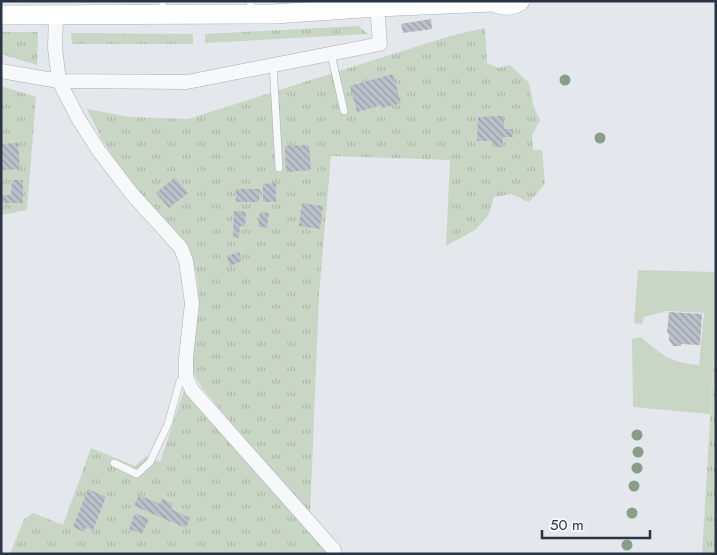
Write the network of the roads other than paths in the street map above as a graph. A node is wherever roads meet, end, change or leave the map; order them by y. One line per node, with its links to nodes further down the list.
1 (402, 1): 5 (main road)
2 (520, 1): 3 (main road)
3 (492, 2): 5 (main road)
4 (336, 5): 5 (main road); 7 (main road)
5 (377, 7): 10 (street)
6 (162, 8): 7 (main road); 9 (main road)
7 (250, 8)
8 (2, 14): 9 (main road)
9 (56, 15): 13 (street)
10 (331, 54): 11 (street); 14 (lane)
11 (273, 65): 13 (street); 15 (lane)
12 (1, 71): 13 (street)
13 (59, 81): 16 (street)
14 (344, 111)
15 (279, 168)
16 (186, 377): 17 (lane); 18 (street)
17 (114, 463)
18 (336, 552)

